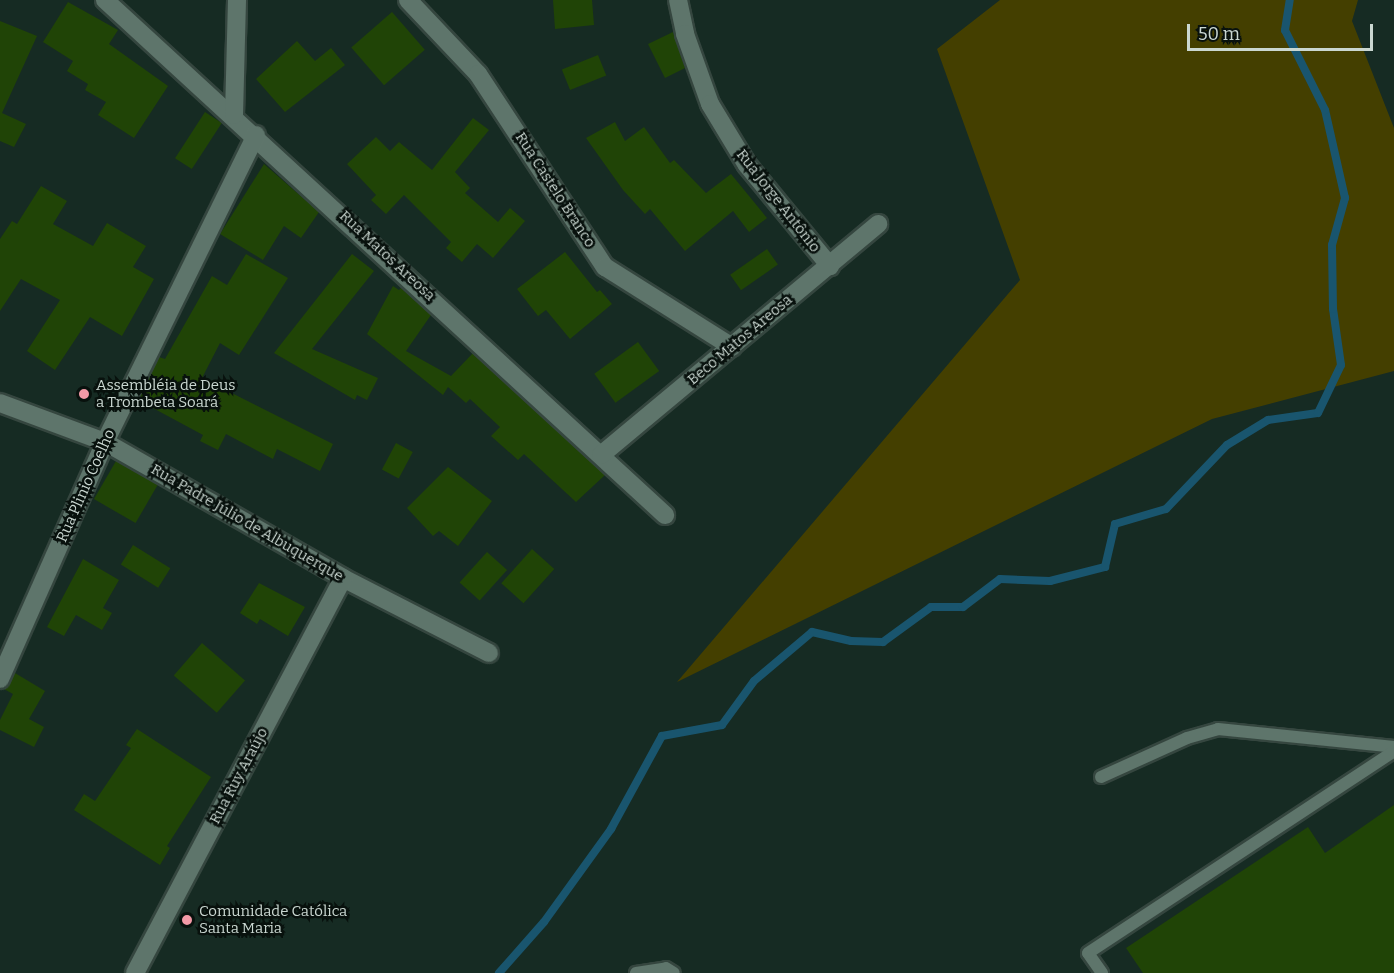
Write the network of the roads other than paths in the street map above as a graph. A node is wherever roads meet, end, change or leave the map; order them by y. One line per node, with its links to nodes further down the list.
1 (105, 0): 5 (street, Rua Matos Areosa)
2 (237, 0): 5 (street)
3 (408, 0): 9 (street, Rua Castelo Branco)
4 (678, 0): 8 (street, Rua Jorge Antônio)
5 (234, 115): 6 (street, Rua Matos Areosa)
6 (256, 135): 11 (street, Rua Plinio Coelho); 12 (street, Rua Matos Areosa)
7 (878, 224): 8 (street, Beco Matos Areosa)
8 (830, 266): 9 (street, Beco Matos Areosa)
9 (732, 347): 12 (street, Beco Matos Areosa)
10 (0, 403): 11 (street, Rua Padre Júlio de Albuquerque)
11 (105, 442): 14 (street, Rua Padre Júlio de Albuquerque); 16 (street, Rua Plinio Coelho)
12 (601, 455): 13 (street, Rua Matos Areosa)
13 (665, 514)
14 (343, 578): 15 (street, Rua Padre Júlio de Albuquerque); 19 (street, Rua Ruy Araújo)
15 (489, 653)
16 (0, 679)
17 (1394, 749): 18 (lane); 22 (lane)
18 (1101, 777)
19 (135, 973)
20 (636, 973): 21 (lane)
21 (674, 973)
22 (1102, 973)

